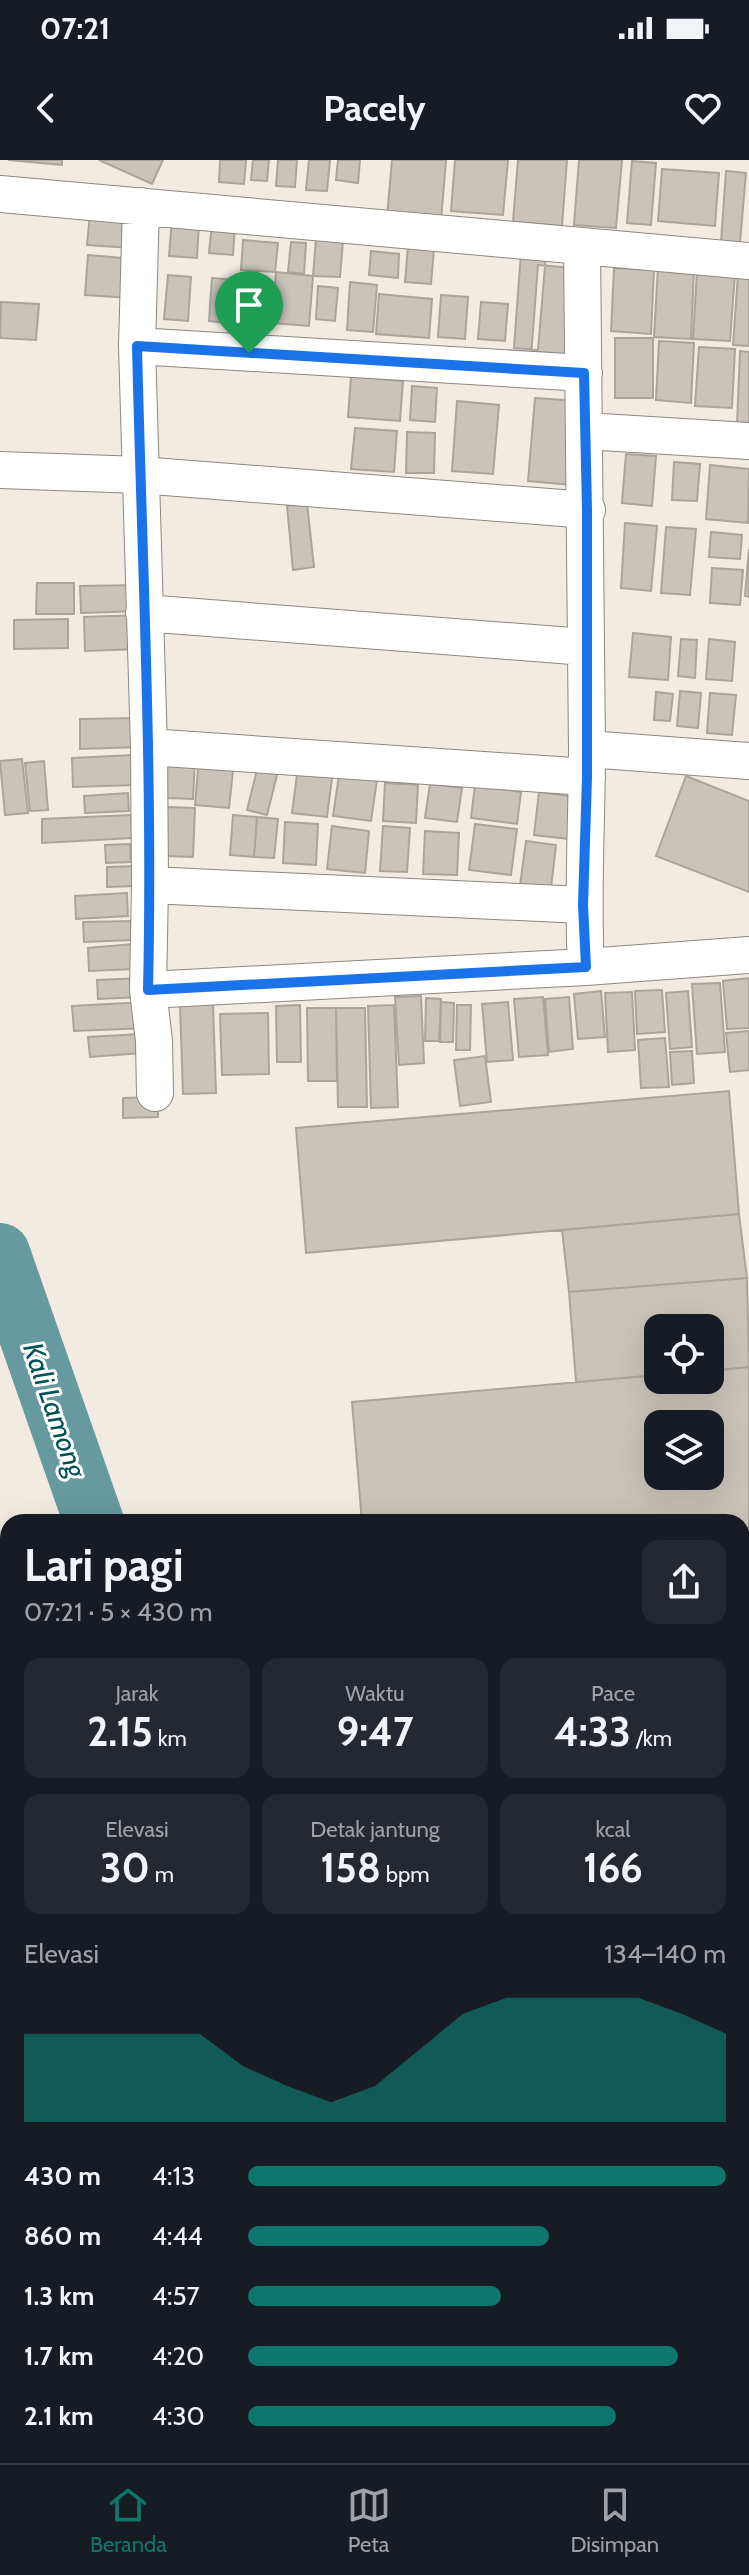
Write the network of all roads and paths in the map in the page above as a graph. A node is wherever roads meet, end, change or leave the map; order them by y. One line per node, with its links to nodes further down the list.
1 (0, 194): 2 (street)
2 (141, 206): 3 (street); 5 (street)
3 (582, 246): 4 (street); 6 (street)
4 (749, 261)
5 (137, 346): 6 (street); 10 (street)
6 (584, 373): 7 (street)
7 (585, 431): 8 (street); 11 (street)
8 (749, 441)
9 (0, 470): 10 (street)
10 (140, 475): 11 (street); 12 (street)
11 (587, 510): 13 (street)
12 (144, 613): 13 (street); 14 (street)
13 (585, 647): 16 (street)
14 (149, 747): 16 (street); 17 (street)
15 (749, 761): 16 (street)
16 (587, 763): 18 (street)
17 (150, 885): 18 (street); 21 (street)
18 (583, 905): 20 (street)
19 (749, 955): 20 (street)
20 (586, 967): 21 (street)
21 (148, 990): 22 (street)
22 (155, 1093)

